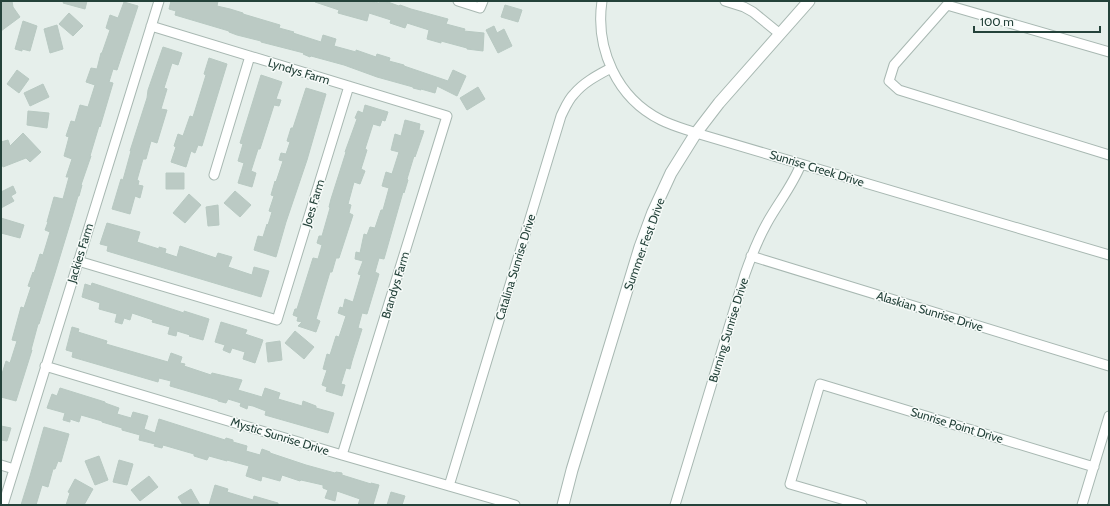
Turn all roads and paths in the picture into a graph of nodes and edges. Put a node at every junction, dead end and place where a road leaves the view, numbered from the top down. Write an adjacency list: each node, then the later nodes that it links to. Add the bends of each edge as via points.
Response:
1 (158, 1): 7 (street, Jackies Farm)
2 (458, 1): 6 (street)
3 (602, 1): 11 (street, Sunrise Creek Drive, via 601,32)
4 (724, 1): 8 (street, via 754,12)
5 (809, 1): 8 (street, Summer Fest Drive)
6 (482, 4)
7 (151, 26): 10 (street, Lyndys Farm); 20 (street, Jackies Farm)
8 (780, 34): 14 (street, Summer Fest Drive)
9 (1109, 52): 15 (street, via 947,5 894,65 889,81 900,90)
10 (250, 56): 12 (street, Lyndys Farm); 17 (street)
11 (611, 68): 14 (street, Sunrise Creek Drive, via 629,96 650,114 671,125); 28 (street, Catalina Sunrise Drive, via 593,78 574,94 561,116)
12 (349, 86): 13 (street, Lyndys Farm); 20 (street, Joes Farm, via 277,320)
13 (447, 116): 24 (street, Brandys Farm)
14 (696, 133): 16 (street, Sunrise Creek Drive); 31 (street, Summer Fest Drive, via 671,174 640,247)
15 (1109, 155)
16 (801, 164): 18 (street, Sunrise Creek Drive); 19 (street, Burning Sunrise Drive, via 766,224)
17 (214, 175)
18 (1109, 255)
19 (751, 256): 22 (street, Alaskian Sunrise Drive); 32 (street, Burning Sunrise Drive)
20 (78, 261): 21 (street, Jackies Farm)
21 (45, 366): 24 (street, Mystic Sunrise Drive); 27 (street, Jackies Farm)
22 (1109, 366)
23 (1109, 416): 26 (street)
24 (342, 455): 28 (street, Mystic Sunrise Drive)
25 (1, 465): 27 (street)
26 (1094, 467): 33 (street, Sunrise Point Drive, via 820,384 790,484); 34 (street)
27 (14, 469): 29 (street, Jackies Farm)
28 (449, 486): 30 (street, Mystic Sunrise Drive)
29 (3, 505)
30 (515, 505)
31 (563, 505)
32 (675, 505)
33 (862, 505)
34 (1082, 505)

